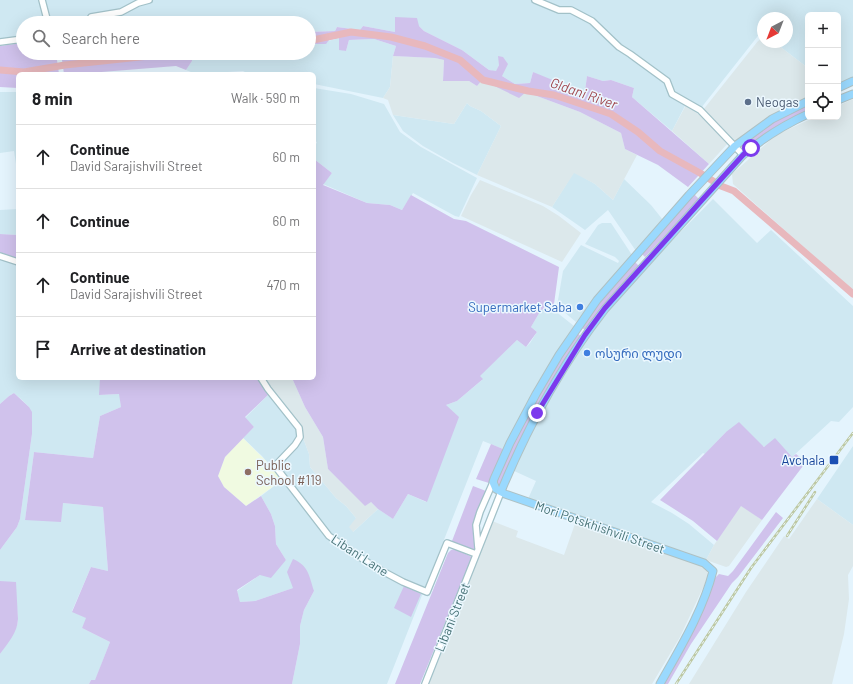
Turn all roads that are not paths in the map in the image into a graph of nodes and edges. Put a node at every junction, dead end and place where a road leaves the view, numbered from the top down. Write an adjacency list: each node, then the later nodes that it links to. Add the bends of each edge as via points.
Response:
1 (42, 0): 4 (street)
2 (149, 0): 5 (street, via 121,12)
3 (535, 0): 14 (street, via 559,10 571,10 592,21 619,47 667,81 672,94 700,110)
4 (46, 16)
5 (97, 16)
6 (16, 40): 7 (street)
7 (0, 42)
8 (853, 81): 9 (main road)
9 (841, 87)
10 (853, 94): 11 (main road)
11 (841, 99)
12 (805, 102): 14 (main road, via 772,119)
13 (805, 115): 15 (main road, via 766,136)
14 (735, 146): 15 (street); 19 (main road, via 597,300 536,394)
15 (743, 155): 20 (main road, via 628,282 585,335 537,413 516,454)
16 (0, 256): 17 (street)
17 (16, 261)
18 (262, 380): 23 (street, Libani Lane, via 299,428 300,437 295,445 275,466 329,536 373,566 427,592 447,543)
19 (494, 479): 20 (main road, via 494,486); 21 (street, Libani Street)
20 (502, 492): 22 (street, Libani Street); 25 (main road, Mori Potskhishvili Street, via 704,563 713,571 688,633)
21 (480, 512): 22 (street, via 481,518 487,520); 23 (street, Libani Street, via 476,526)
22 (492, 516): 23 (street, Libani Street)
23 (477, 552): 24 (street, Libani Street)
24 (425, 684)
25 (660, 684)

